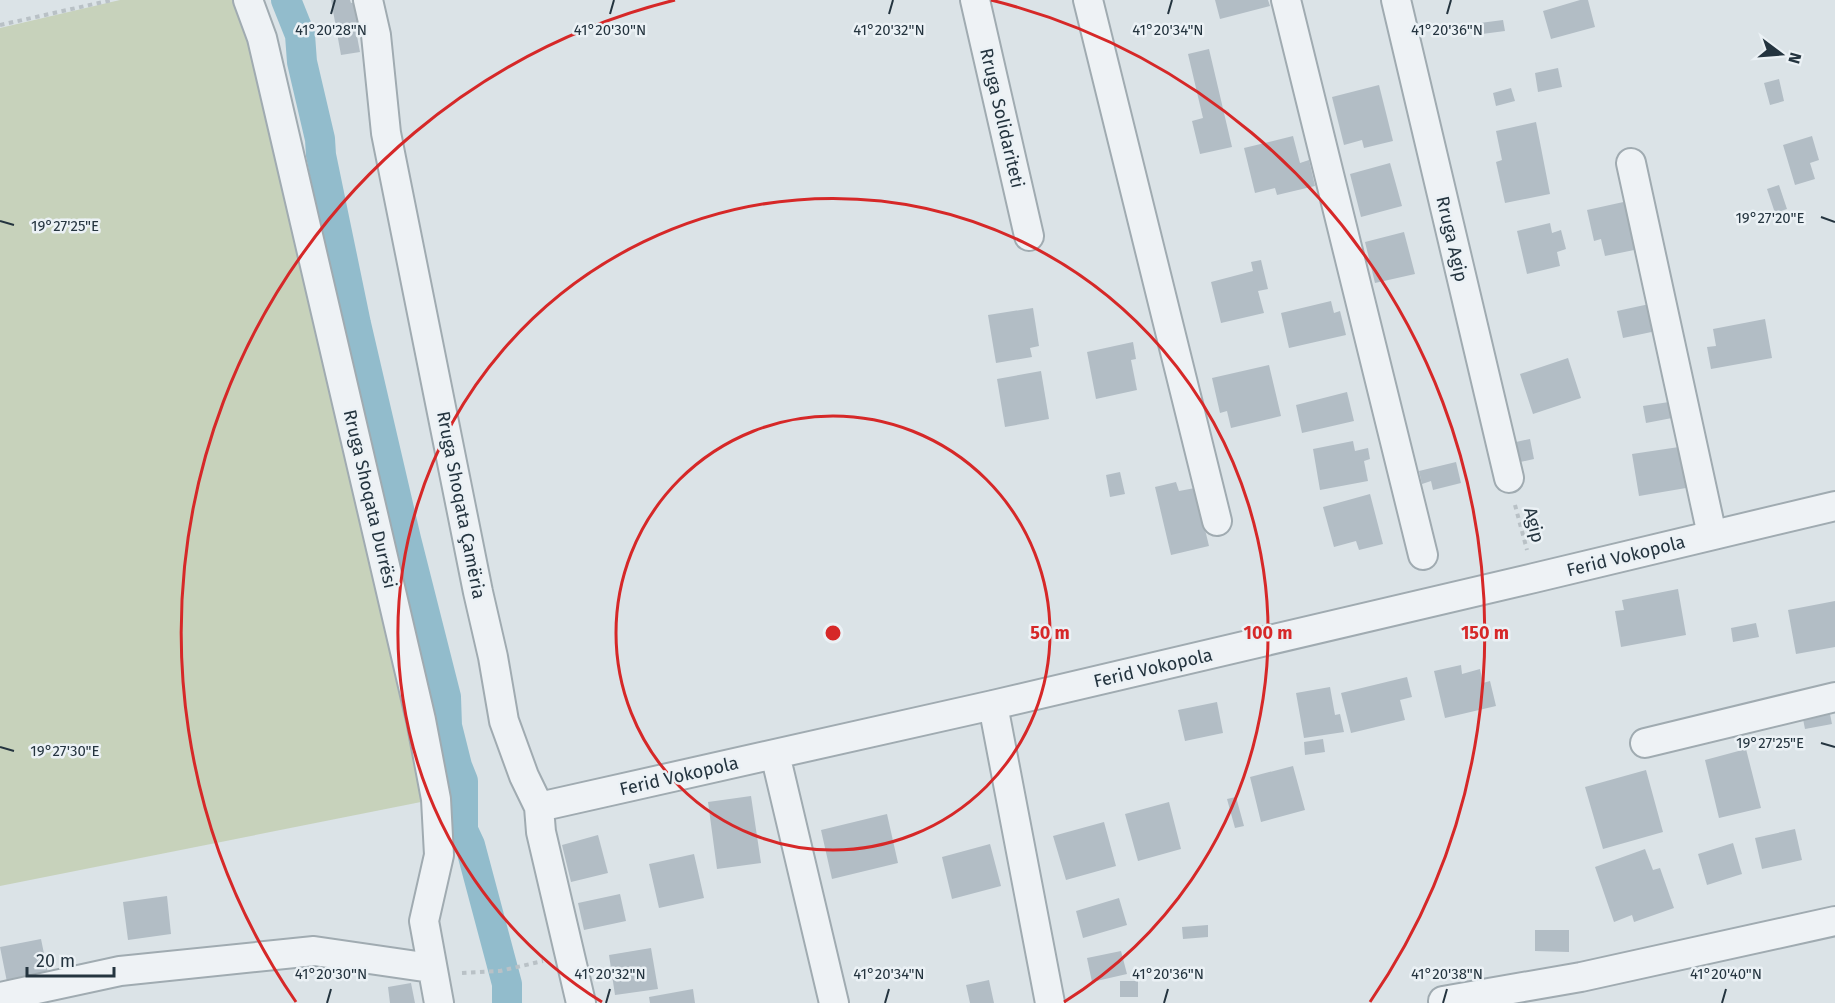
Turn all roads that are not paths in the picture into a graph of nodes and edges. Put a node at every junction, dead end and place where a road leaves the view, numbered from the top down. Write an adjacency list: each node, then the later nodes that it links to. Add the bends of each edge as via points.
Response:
1 (248, 0): 20 (street, Rruga Shoqata Durrësi, via 262,38 436,799 439,855 424,921)
2 (368, 0): 18 (street, Rruga Shoqata Çamëria, via 376,35 386,133 504,721)
3 (975, 0): 8 (street, Rruga Solidariteti)
4 (1088, 0): 11 (street)
5 (1286, 0): 13 (street)
6 (1396, 0): 9 (street, Rruga Agip)
7 (1631, 163): 12 (street)
8 (1029, 236)
9 (1509, 478)
10 (1835, 506): 12 (street, Ferid Vokopola)
11 (1217, 521)
12 (1712, 535): 15 (street, Ferid Vokopola)
13 (1423, 555)
14 (1835, 696): 16 (street)
15 (993, 705): 17 (street, Ferid Vokopola); 26 (street)
16 (1645, 743)
17 (775, 754): 18 (street, Ferid Vokopola); 25 (street)
18 (539, 807): 24 (street, Rruga Shoqata Çamëria, via 541,832)
19 (1835, 921): 22 (street, via 1581,977)
20 (431, 968): 21 (street, via 314,951 120,972); 23 (street, Rruga Shoqata Durrësi)
21 (0, 997)
22 (1443, 1001)
23 (439, 1003)
24 (581, 1003)
25 (834, 1003)
26 (1050, 1003)

